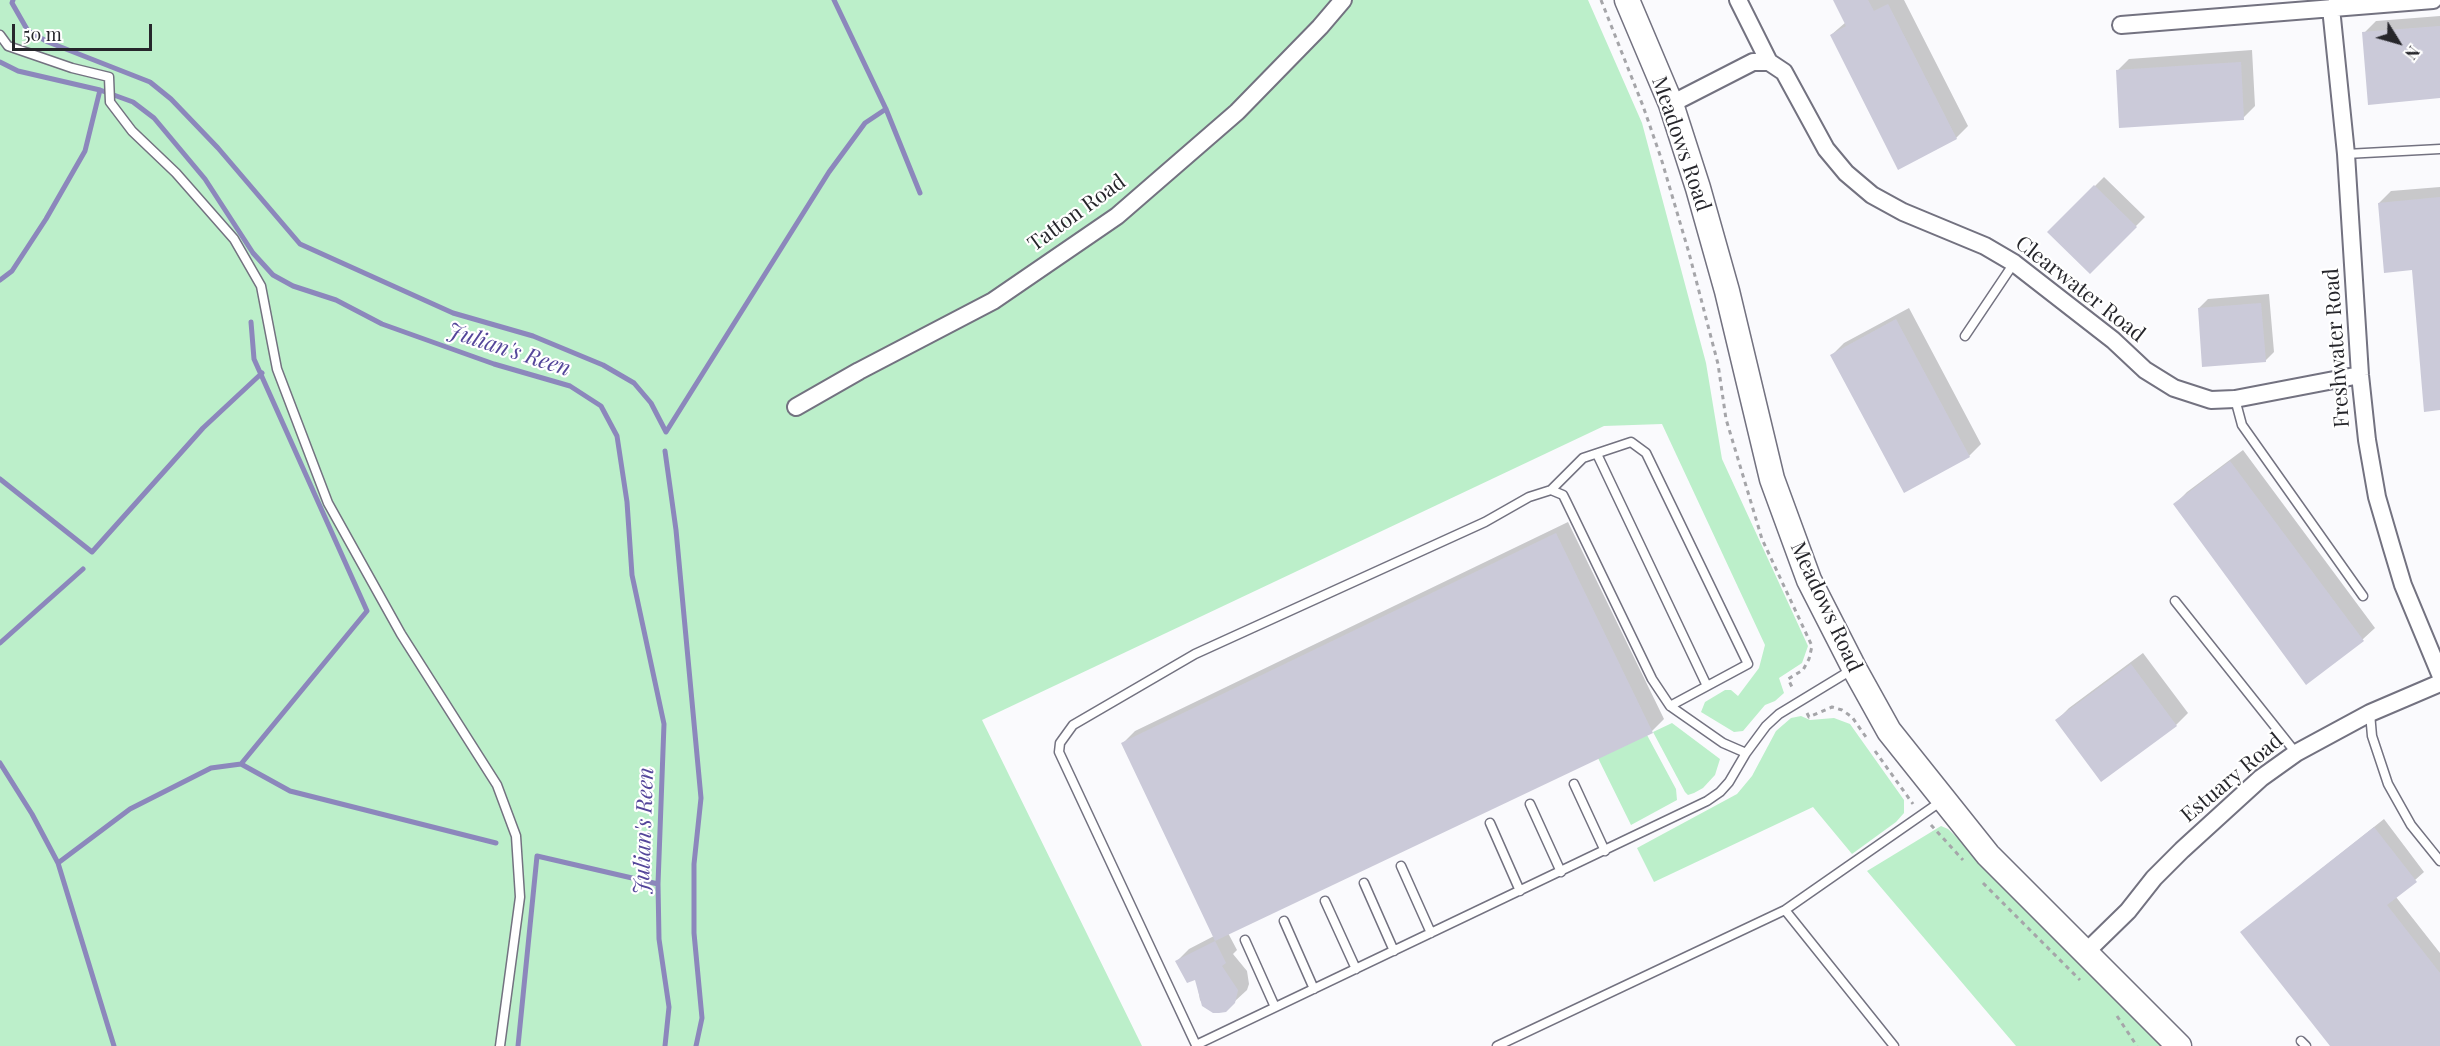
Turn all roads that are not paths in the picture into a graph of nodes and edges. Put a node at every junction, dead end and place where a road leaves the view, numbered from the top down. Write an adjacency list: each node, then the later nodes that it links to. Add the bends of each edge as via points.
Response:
1 (1343, 0): 16 (street, Tatton Road, via 1237,112 1117,216 993,301)
2 (1627, 0): 9 (street, Meadows Road)
3 (1738, 0): 8 (street, Clearwater Road)
4 (2433, 0): 5 (street)
5 (2331, 8): 6 (street); 11 (street, Freshwater Road)
6 (2121, 25)
7 (0, 35): 49 (lane, via 8,46 109,77 110,102 132,131 176,173 234,239 261,286 277,369 327,503 401,634 497,785 516,836 520,897)
8 (1769, 62): 9 (street, via 1753,62); 12 (street, Clearwater Road, via 1784,72 1826,149 1872,195)
9 (1671, 104): 21 (street, Meadows Road, via 1727,291 1772,479 1809,580)
10 (2440, 149): 11 (lane)
11 (2346, 154): 14 (street, Freshwater Road)
12 (2014, 263): 13 (lane); 15 (street, Clearwater Road, via 2145,370 2174,387 2211,399)
13 (1965, 336)
14 (2360, 375): 15 (street, Clearwater Road); 22 (street, Freshwater Road, via 2377,497 2403,585)
15 (2235, 399): 19 (lane, via 2242,425)
16 (796, 407)
17 (1597, 454): 18 (lane, via 1583,458); 24 (lane); 24 (lane, via 1631,442 1646,453 1706,574 1748,664)
18 (1551, 490): 25 (lane, via 1563,495 1652,679); 48 (lane, via 1195,654 1072,725 1060,743 1059,752 1196,1044)
19 (2363, 596)
20 (2175, 601): 28 (lane)
21 (1854, 668): 27 (lane, via 1779,714); 30 (street, Meadows Road, via 1889,731)
22 (2440, 674)
23 (2440, 683): 26 (street, Estuary Road)
24 (1707, 686): 25 (lane)
25 (1670, 706): 27 (lane, via 1723,743)
26 (2370, 713): 28 (street, Estuary Road); 34 (lane, via 2372,736 2388,784 2411,825)
27 (1746, 753): 33 (lane, via 1720,792)
28 (2296, 753): 45 (street, Estuary Road, via 2261,778 2182,850)
29 (1574, 784): 33 (lane)
30 (1943, 800): 40 (lane); 45 (street, Meadows Road, via 1988,855)
31 (1530, 804): 36 (lane)
32 (1490, 823): 38 (lane)
33 (1605, 851): 36 (lane)
34 (2440, 861)
35 (1401, 866): 42 (lane)
36 (1561, 872): 38 (lane)
37 (1364, 883): 44 (lane)
38 (1520, 891): 42 (lane)
39 (1325, 901): 46 (lane)
40 (1785, 910): 50 (lane); 51 (lane)
41 (1284, 921): 47 (lane)
42 (1431, 933): 44 (lane)
43 (1245, 940): 48 (lane)
44 (1394, 951): 46 (lane)
45 (2086, 952): 52 (street, Meadows Road)
46 (1356, 969): 47 (lane)
47 (1314, 989): 48 (lane)
48 (1275, 1007)
49 (500, 1046)
50 (1497, 1046)
51 (1894, 1046)
52 (2179, 1046)

